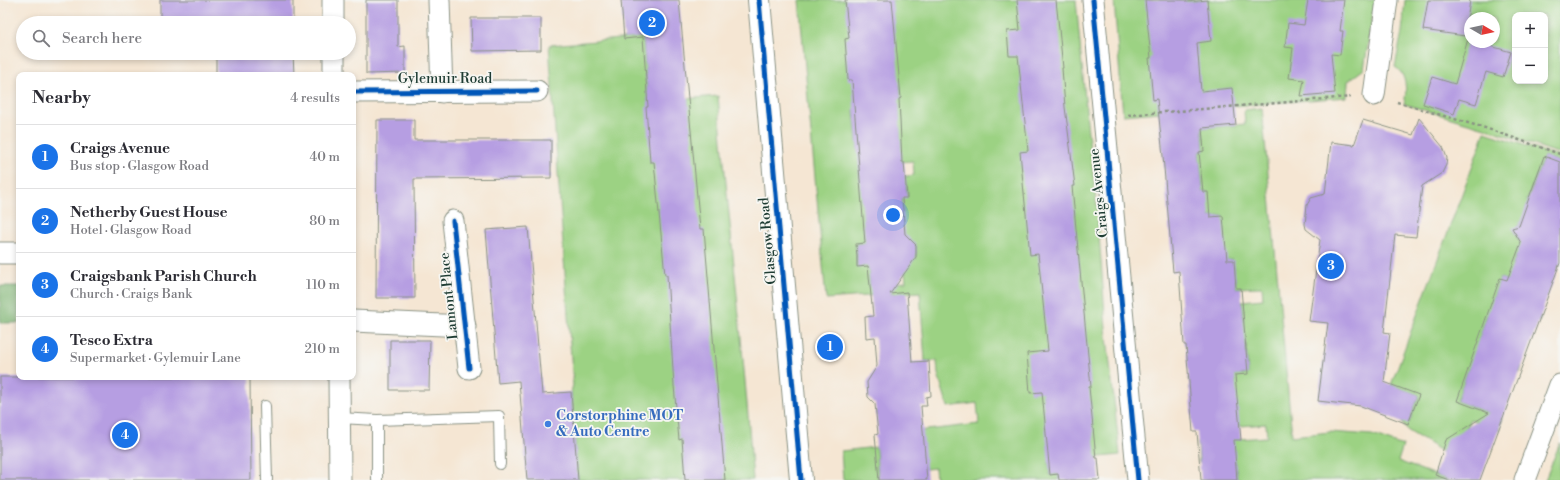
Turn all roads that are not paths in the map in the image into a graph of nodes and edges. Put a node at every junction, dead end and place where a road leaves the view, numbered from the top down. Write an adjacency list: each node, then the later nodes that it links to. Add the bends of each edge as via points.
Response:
1 (333, 0): 6 (street)
2 (439, 0): 11 (street, Gylemuir Road)
3 (759, 0): 28 (main road, Glasgow Road)
4 (1093, 0): 29 (street, Craigs Avenue)
5 (1387, 0): 12 (street)
6 (333, 16)
7 (334, 60): 8 (street)
8 (334, 72)
9 (536, 91): 11 (street, Gylemuir Road)
10 (356, 92): 11 (street, Gylemuir Road)
11 (442, 92)
12 (1374, 95)
13 (453, 221): 17 (street, Lamont Place)
14 (16, 253): 15 (street)
15 (0, 254)
16 (356, 321): 17 (street, Lamont Place)
17 (465, 326): 18 (street, Lamont Place)
18 (469, 368)
19 (339, 380): 22 (street)
20 (1560, 385): 30 (street)
21 (265, 406): 25 (lane)
22 (339, 418): 23 (lane); 26 (street)
23 (377, 420): 24 (lane, via 499,416); 27 (lane)
24 (500, 464)
25 (267, 480)
26 (340, 480)
27 (377, 480)
28 (801, 480)
29 (1138, 480)
30 (1525, 480)

